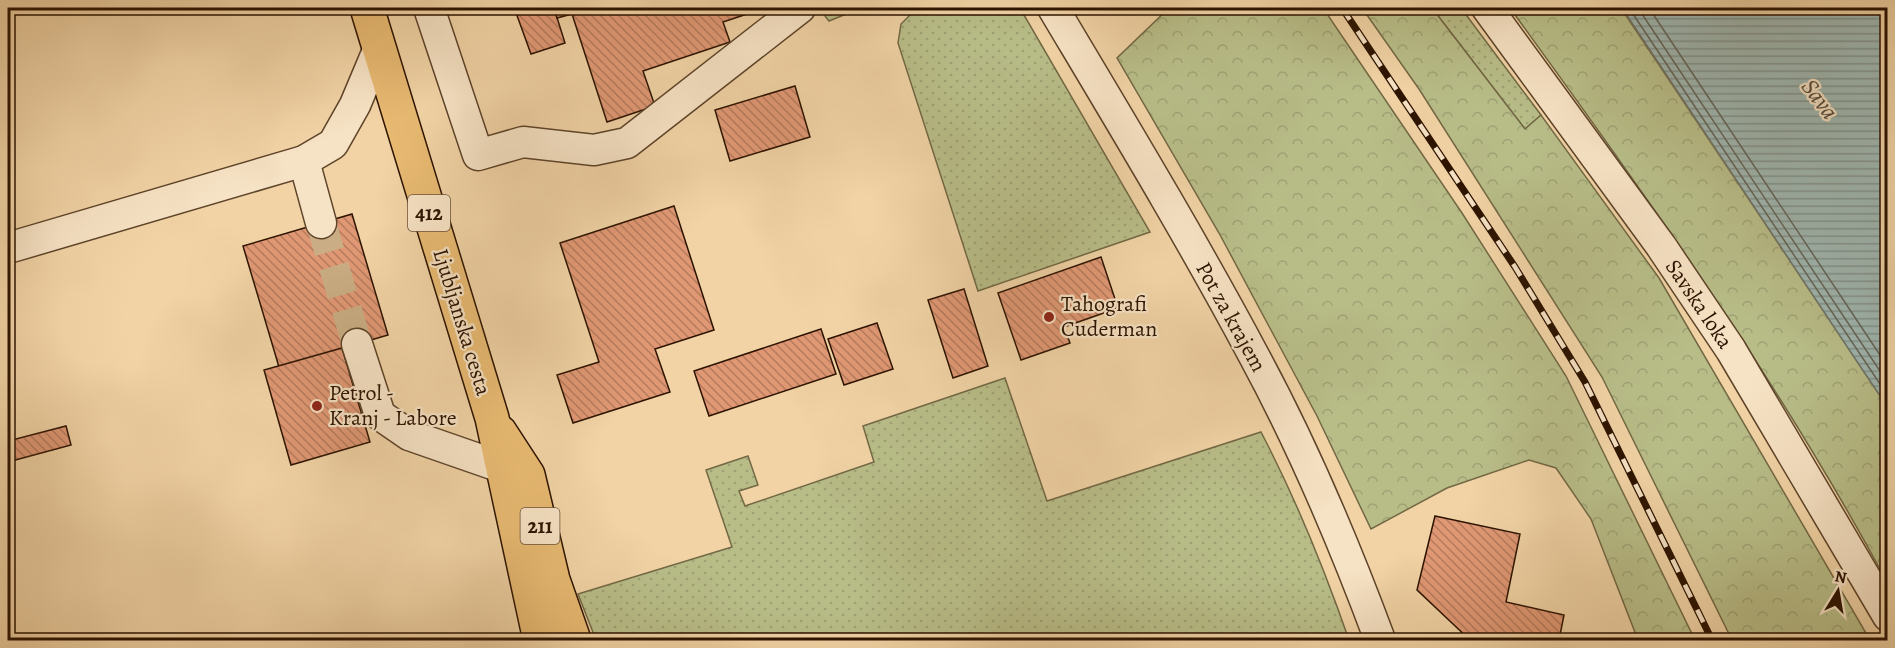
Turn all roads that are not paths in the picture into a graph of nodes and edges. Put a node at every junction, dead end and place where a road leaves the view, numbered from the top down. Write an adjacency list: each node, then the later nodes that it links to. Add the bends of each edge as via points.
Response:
1 (367, 8): 6 (main road, Ljubljanska cesta / 412)
2 (429, 8): 3 (street, via 478,155 523,142 594,150 627,143)
3 (800, 8)
4 (1053, 8): 17 (street, Pot za krajem, via 1254,354 1319,489)
5 (1487, 8): 13 (street, Savska loka, via 1661,246 1731,350)
6 (379, 48): 7 (street, via 333,144); 11 (main road, Ljubljanska cesta / 412)
7 (304, 161): 8 (street); 9 (street)
8 (321, 223)
9 (8, 248)
10 (357, 344): 12 (street, via 380,415 409,435)
11 (492, 418): 12 (main road, Ljubljanska cesta / 211); 16 (main road, 211, via 528,475 553,580)
12 (504, 482): 14 (main road, 211, via 504,572); 15 (main road, Ljubljanska cesta / 211)
13 (1887, 616)
14 (522, 640)
15 (540, 640)
16 (574, 640)
17 (1380, 640)

